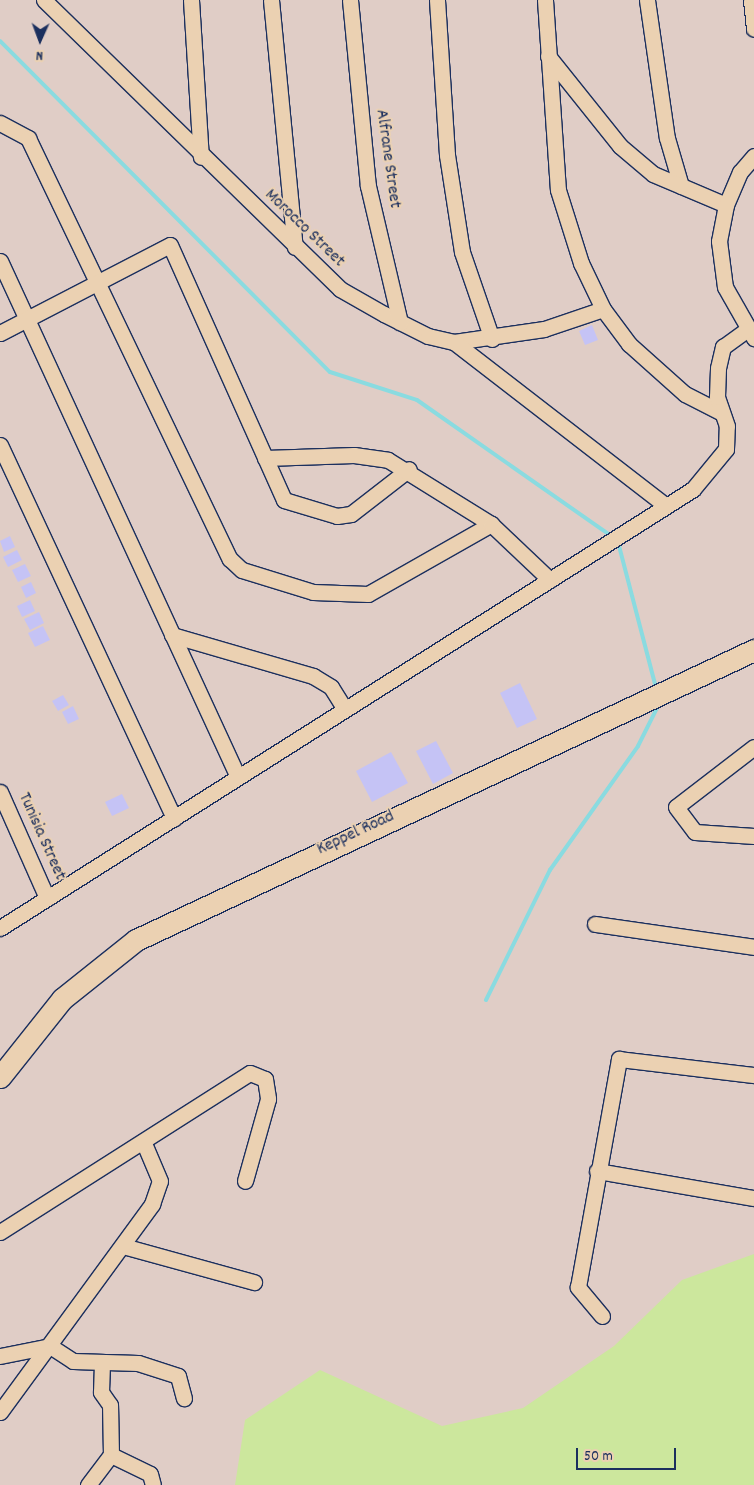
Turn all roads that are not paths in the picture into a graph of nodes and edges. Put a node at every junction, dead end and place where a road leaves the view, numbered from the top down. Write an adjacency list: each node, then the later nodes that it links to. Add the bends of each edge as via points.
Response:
1 (44, 0): 13 (street, Morocco Street)
2 (191, 0): 13 (street)
3 (271, 0): 16 (street)
4 (350, 0): 21 (street, Alfrane Street, via 368,186)
5 (437, 0): 24 (street, via 447,155 462,252)
6 (545, 0): 10 (street)
7 (647, 0): 14 (street, via 667,138)
8 (751, 0): 9 (street)
9 (754, 29)
10 (548, 56): 14 (street, via 620,146 652,174); 19 (street, via 558,190 581,263)
11 (0, 123): 18 (street, via 28,138)
12 (754, 156): 15 (street, via 740,172)
13 (202, 157): 16 (street, Morocco Street)
14 (681, 186): 15 (street)
15 (726, 205): 23 (street, via 719,242 725,287)
16 (295, 247): 21 (street, Morocco Street, via 340,289)
17 (0, 261): 20 (street)
18 (97, 284): 20 (street); 28 (street, via 170,245); 31 (street, via 221,544 242,570 312,592 368,594)
19 (603, 309): 24 (street, Morocco Street, via 544,329); 26 (street, via 628,344 685,394)
20 (27, 319): 22 (street); 33 (street)
21 (400, 322): 25 (street, Morocco Street, via 428,336)
22 (0, 333)
23 (750, 334): 26 (street, via 724,347 718,368)
24 (492, 339): 25 (street, Morocco Street)
25 (454, 342): 30 (street)
26 (720, 412): 30 (street, via 726,426 721,457 693,489)
27 (0, 445): 39 (street)
28 (265, 458): 29 (street, via 354,455 388,460); 29 (street, via 284,500 337,516 352,514)
29 (409, 470): 31 (street)
30 (666, 506): 32 (street)
31 (491, 524): 32 (street)
32 (550, 580): 35 (street)
33 (172, 635): 35 (street, via 313,676 331,687); 37 (street)
34 (754, 650): 46 (street, Keppel Road, via 136,940 62,999)
35 (345, 709): 37 (street)
36 (754, 747): 40 (street, via 676,807 695,832)
37 (238, 777): 39 (street)
38 (0, 792): 41 (street, Tunisia Street)
39 (174, 818): 41 (street)
40 (754, 836)
41 (47, 898): 43 (street)
42 (595, 924): 44 (street)
43 (0, 928)
44 (754, 947)
45 (754, 1075): 48 (street, via 619,1059)
46 (0, 1077)
47 (143, 1141): 49 (street, via 250,1073 265,1079 268,1098); 51 (street); 52 (street, via 160,1181 152,1204)
48 (597, 1171): 50 (street); 54 (street, via 578,1287)
49 (244, 1182)
50 (754, 1198)
51 (0, 1232)
52 (123, 1246): 53 (street); 55 (street)
53 (254, 1282)
54 (602, 1316)
55 (50, 1346): 56 (street); 57 (street, via 73,1361); 59 (street)
56 (0, 1356)
57 (102, 1362): 58 (street, via 138,1363 178,1376); 60 (street, via 101,1392 110,1405)
58 (184, 1398)
59 (0, 1412)
60 (112, 1455): 61 (street); 62 (street, via 150,1474)
61 (88, 1485)
62 (153, 1485)

